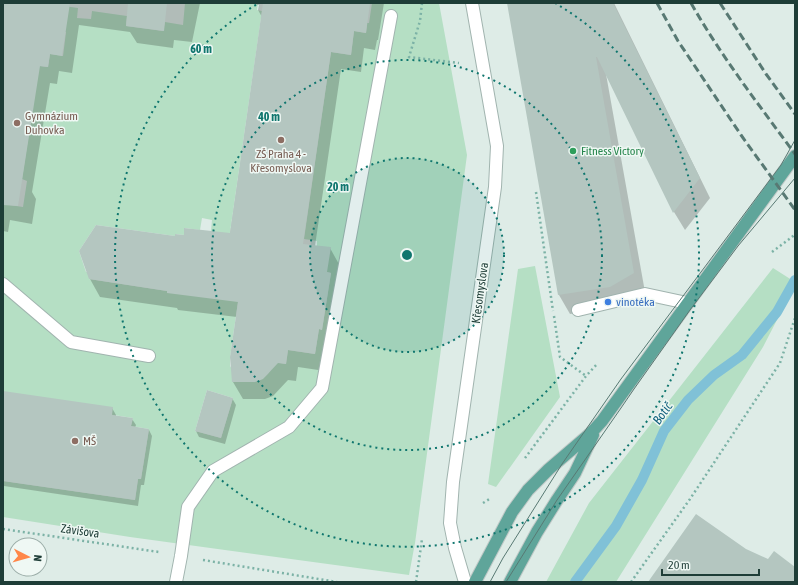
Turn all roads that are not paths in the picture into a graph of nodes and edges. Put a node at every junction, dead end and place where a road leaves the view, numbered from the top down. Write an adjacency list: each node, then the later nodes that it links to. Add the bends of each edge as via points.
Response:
1 (472, 3): 10 (street, Křesomyslova, via 497,146 495,187 453,482 450,524)
2 (391, 16): 9 (street, via 322,388 289,427 213,471 188,506)
3 (795, 156): 5 (main road)
4 (3, 284): 7 (street, via 70,342)
5 (687, 303): 6 (street, via 645,294); 8 (main road)
6 (578, 310)
7 (149, 356)
8 (602, 421): 11 (main road, via 591,434 548,469 528,490 512,512); 12 (main road, via 575,473)
9 (176, 582)
10 (465, 582)
11 (475, 582)
12 (510, 582)

